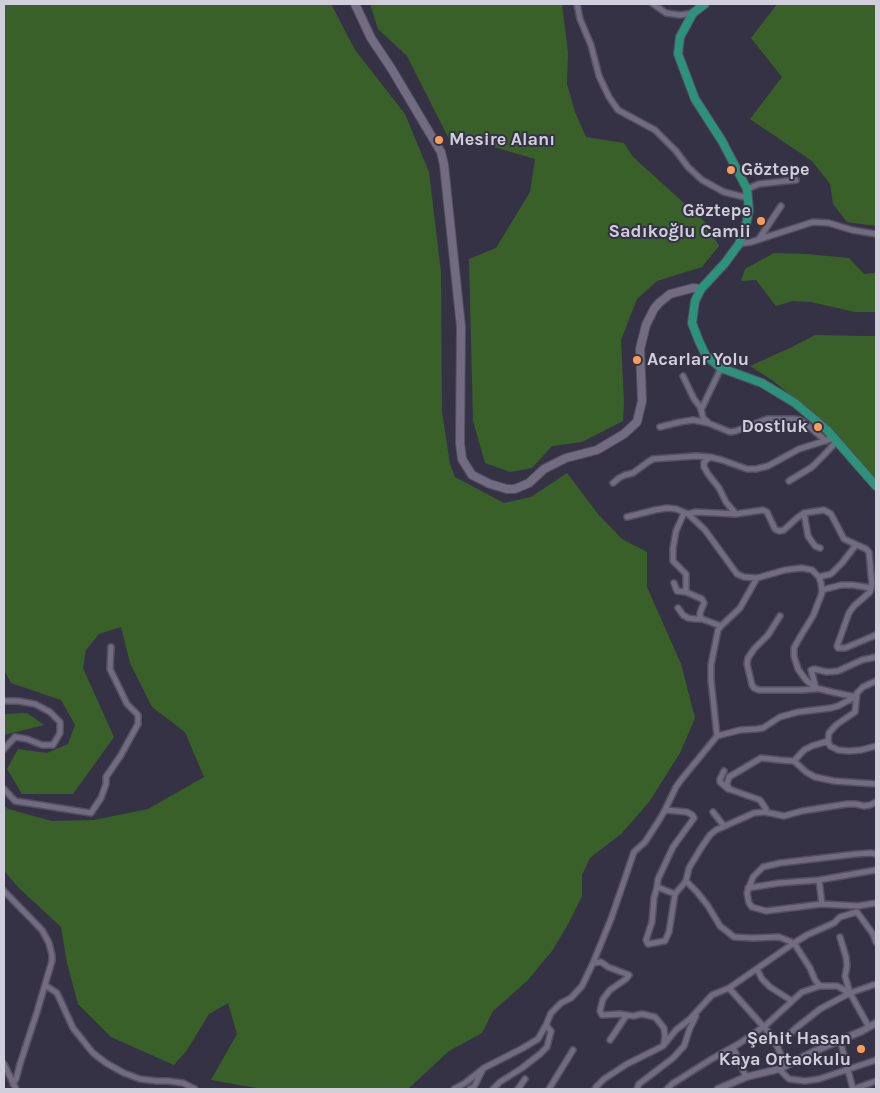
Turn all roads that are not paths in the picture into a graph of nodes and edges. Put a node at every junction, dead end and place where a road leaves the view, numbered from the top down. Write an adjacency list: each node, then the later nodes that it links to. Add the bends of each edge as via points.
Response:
1 (355, 4): 12 (main road, via 371,38 441,152 461,328 460,443 462,459 472,475 490,484 515,489 529,483 544,468 597,450 624,434 637,422 642,401 640,349 654,310 670,294)
2 (577, 4): 7 (street, via 599,76 618,110 655,130 702,180 724,192)
3 (652, 4): 5 (street, via 666,12)
4 (705, 4): 5 (main road)
5 (693, 13): 7 (main road, via 680,37 678,54 695,99 722,141)
6 (796, 180): 7 (street, via 760,184)
7 (747, 193): 11 (main road, via 749,210)
8 (781, 206): 10 (street)
9 (876, 234): 10 (street, via 813,222)
10 (759, 239): 11 (street)
11 (740, 244): 12 (main road)
12 (701, 289): 13 (main road, via 692,323 706,356)
13 (721, 368): 15 (street); 18 (main road, via 762,383 795,403)
14 (683, 376): 15 (street)
15 (701, 410): 16 (street)
16 (708, 423): 17 (street, via 693,420); 19 (street, via 730,432 767,420 794,419 806,424)
17 (660, 427)
18 (836, 439): 19 (street); 21 (street, via 812,467); 23 (main road)
19 (826, 441): 20 (street, via 799,449 756,469)
20 (710, 457): 22 (street, via 653,459); 25 (street, via 704,462 704,467)
21 (789, 481)
22 (614, 483)
23 (876, 486)
24 (686, 513): 25 (street); 27 (street, via 667,508); 31 (street, via 705,530 737,574); 35 (street, via 676,531 672,561 686,574)
25 (736, 514): 26 (street, via 763,510 779,531)
26 (804, 514): 28 (street, via 824,510 831,514 844,539); 29 (street, via 808,536)
27 (627, 517)
28 (856, 545): 30 (street, via 831,574); 33 (street, via 869,552)
29 (820, 548)
30 (819, 577): 31 (street, via 812,570 802,568); 34 (street)
31 (757, 578): 39 (street, via 740,608)
32 (674, 583): 35 (street, via 677,592)
33 (871, 588): 34 (street, via 841,585); 40 (street, via 849,612 837,646 845,648)
34 (822, 590): 44 (street, via 794,648 798,669)
35 (686, 592): 38 (street, via 702,599)
36 (678, 608): 38 (street, via 688,618)
37 (780, 616): 44 (street, via 748,658 752,685 759,690)
38 (702, 619): 39 (street)
39 (721, 626): 47 (street, via 711,665)
40 (876, 635)
41 (111, 647): 54 (street, via 110,669 127,704 138,716 138,724 106,777 101,798 91,813 14,801)
42 (876, 657): 44 (street, via 838,671 811,670)
43 (876, 681): 45 (street, via 862,687)
44 (818, 688): 45 (street)
45 (856, 697): 47 (street, via 831,708 780,717 757,730); 48 (street, via 855,712 836,726)
46 (4, 701): 50 (street, via 35,704 50,712 60,722 60,733 53,745 15,737)
47 (716, 736): 57 (street, via 676,787)
48 (828, 741): 49 (street, via 838,750); 51 (street, via 804,750)
49 (876, 746)
50 (4, 749)
51 (794, 761): 53 (street, via 815,777 834,782); 55 (street, via 761,758 729,777)
52 (724, 771): 55 (street, via 720,782)
53 (876, 784)
54 (4, 789)
55 (729, 789): 59 (street, via 760,800)
56 (876, 802): 59 (street, via 870,806 847,804 784,816)
57 (665, 810): 65 (street, via 687,812 694,818 673,847); 75 (street, via 645,842 634,852)
58 (713, 812): 60 (street)
59 (766, 812): 60 (street, via 754,813)
60 (724, 826): 64 (street, via 710,835 700,848)
61 (876, 854): 66 (street, via 763,867)
62 (876, 870): 63 (street)
63 (819, 880): 66 (street); 69 (street)
64 (686, 881): 68 (street); 74 (street, via 720,926 734,937 779,937)
65 (657, 887): 68 (street); 68 (street, via 646,940 648,944 664,941)
66 (748, 888): 69 (street, via 752,907 766,912)
67 (4, 891): 78 (street, via 42,930 49,943 52,961)
68 (675, 894)
69 (822, 904): 71 (street)
70 (876, 904): 71 (street)
71 (858, 909): 73 (street); 74 (street)
72 (840, 937): 81 (street, via 848,966 846,976)
73 (876, 942)
74 (794, 943): 76 (street); 79 (street)
75 (594, 963): 84 (street, via 601,962 629,975 610,990 600,1011 602,1015); 86 (street, via 582,986 551,1013)
76 (756, 969): 80 (street); 82 (street, via 770,987)
77 (876, 984): 81 (street)
78 (45, 985): 104 (street); 105 (street, via 57,993 73,1028 106,1063 140,1079 168,1080)
79 (820, 986): 81 (street, via 836,986); 82 (street, via 802,992)
80 (729, 988): 83 (street, via 712,995); 87 (street)
81 (850, 993): 88 (street); 92 (street, via 820,1009)
82 (792, 1001): 87 (street)
83 (699, 1009): 91 (street); 112 (street, via 684,1046 638,1084)
84 (626, 1016): 89 (street); 91 (street, via 642,1014 654,1017 664,1028)
85 (876, 1022): 88 (street)
86 (546, 1025): 98 (street, via 538,1039); 108 (street, via 551,1031 546,1047)
87 (764, 1027): 92 (street); 93 (street)
88 (868, 1027): 90 (street)
89 (610, 1040)
90 (840, 1040): 97 (street); 100 (street)
91 (663, 1046): 111 (street, via 627,1064)
92 (778, 1046): 97 (street)
93 (733, 1047): 101 (street); 113 (street)
94 (573, 1050): 110 (street)
95 (876, 1060): 100 (street)
96 (4, 1064): 104 (street)
97 (786, 1066): 99 (street)
98 (484, 1068): 106 (street); 107 (street)
99 (779, 1069): 100 (street, via 789,1079 805,1081); 101 (street)
100 (848, 1069): 115 (street)
101 (746, 1077): 114 (street)
102 (525, 1079): 109 (street)
103 (876, 1081): 115 (street)
104 (14, 1087)
105 (195, 1089)
106 (454, 1089)
107 (470, 1089)
108 (493, 1089)
109 (518, 1089)
110 (549, 1089)
111 (594, 1089)
112 (637, 1089)
113 (668, 1089)
114 (718, 1089)
115 (854, 1089)

